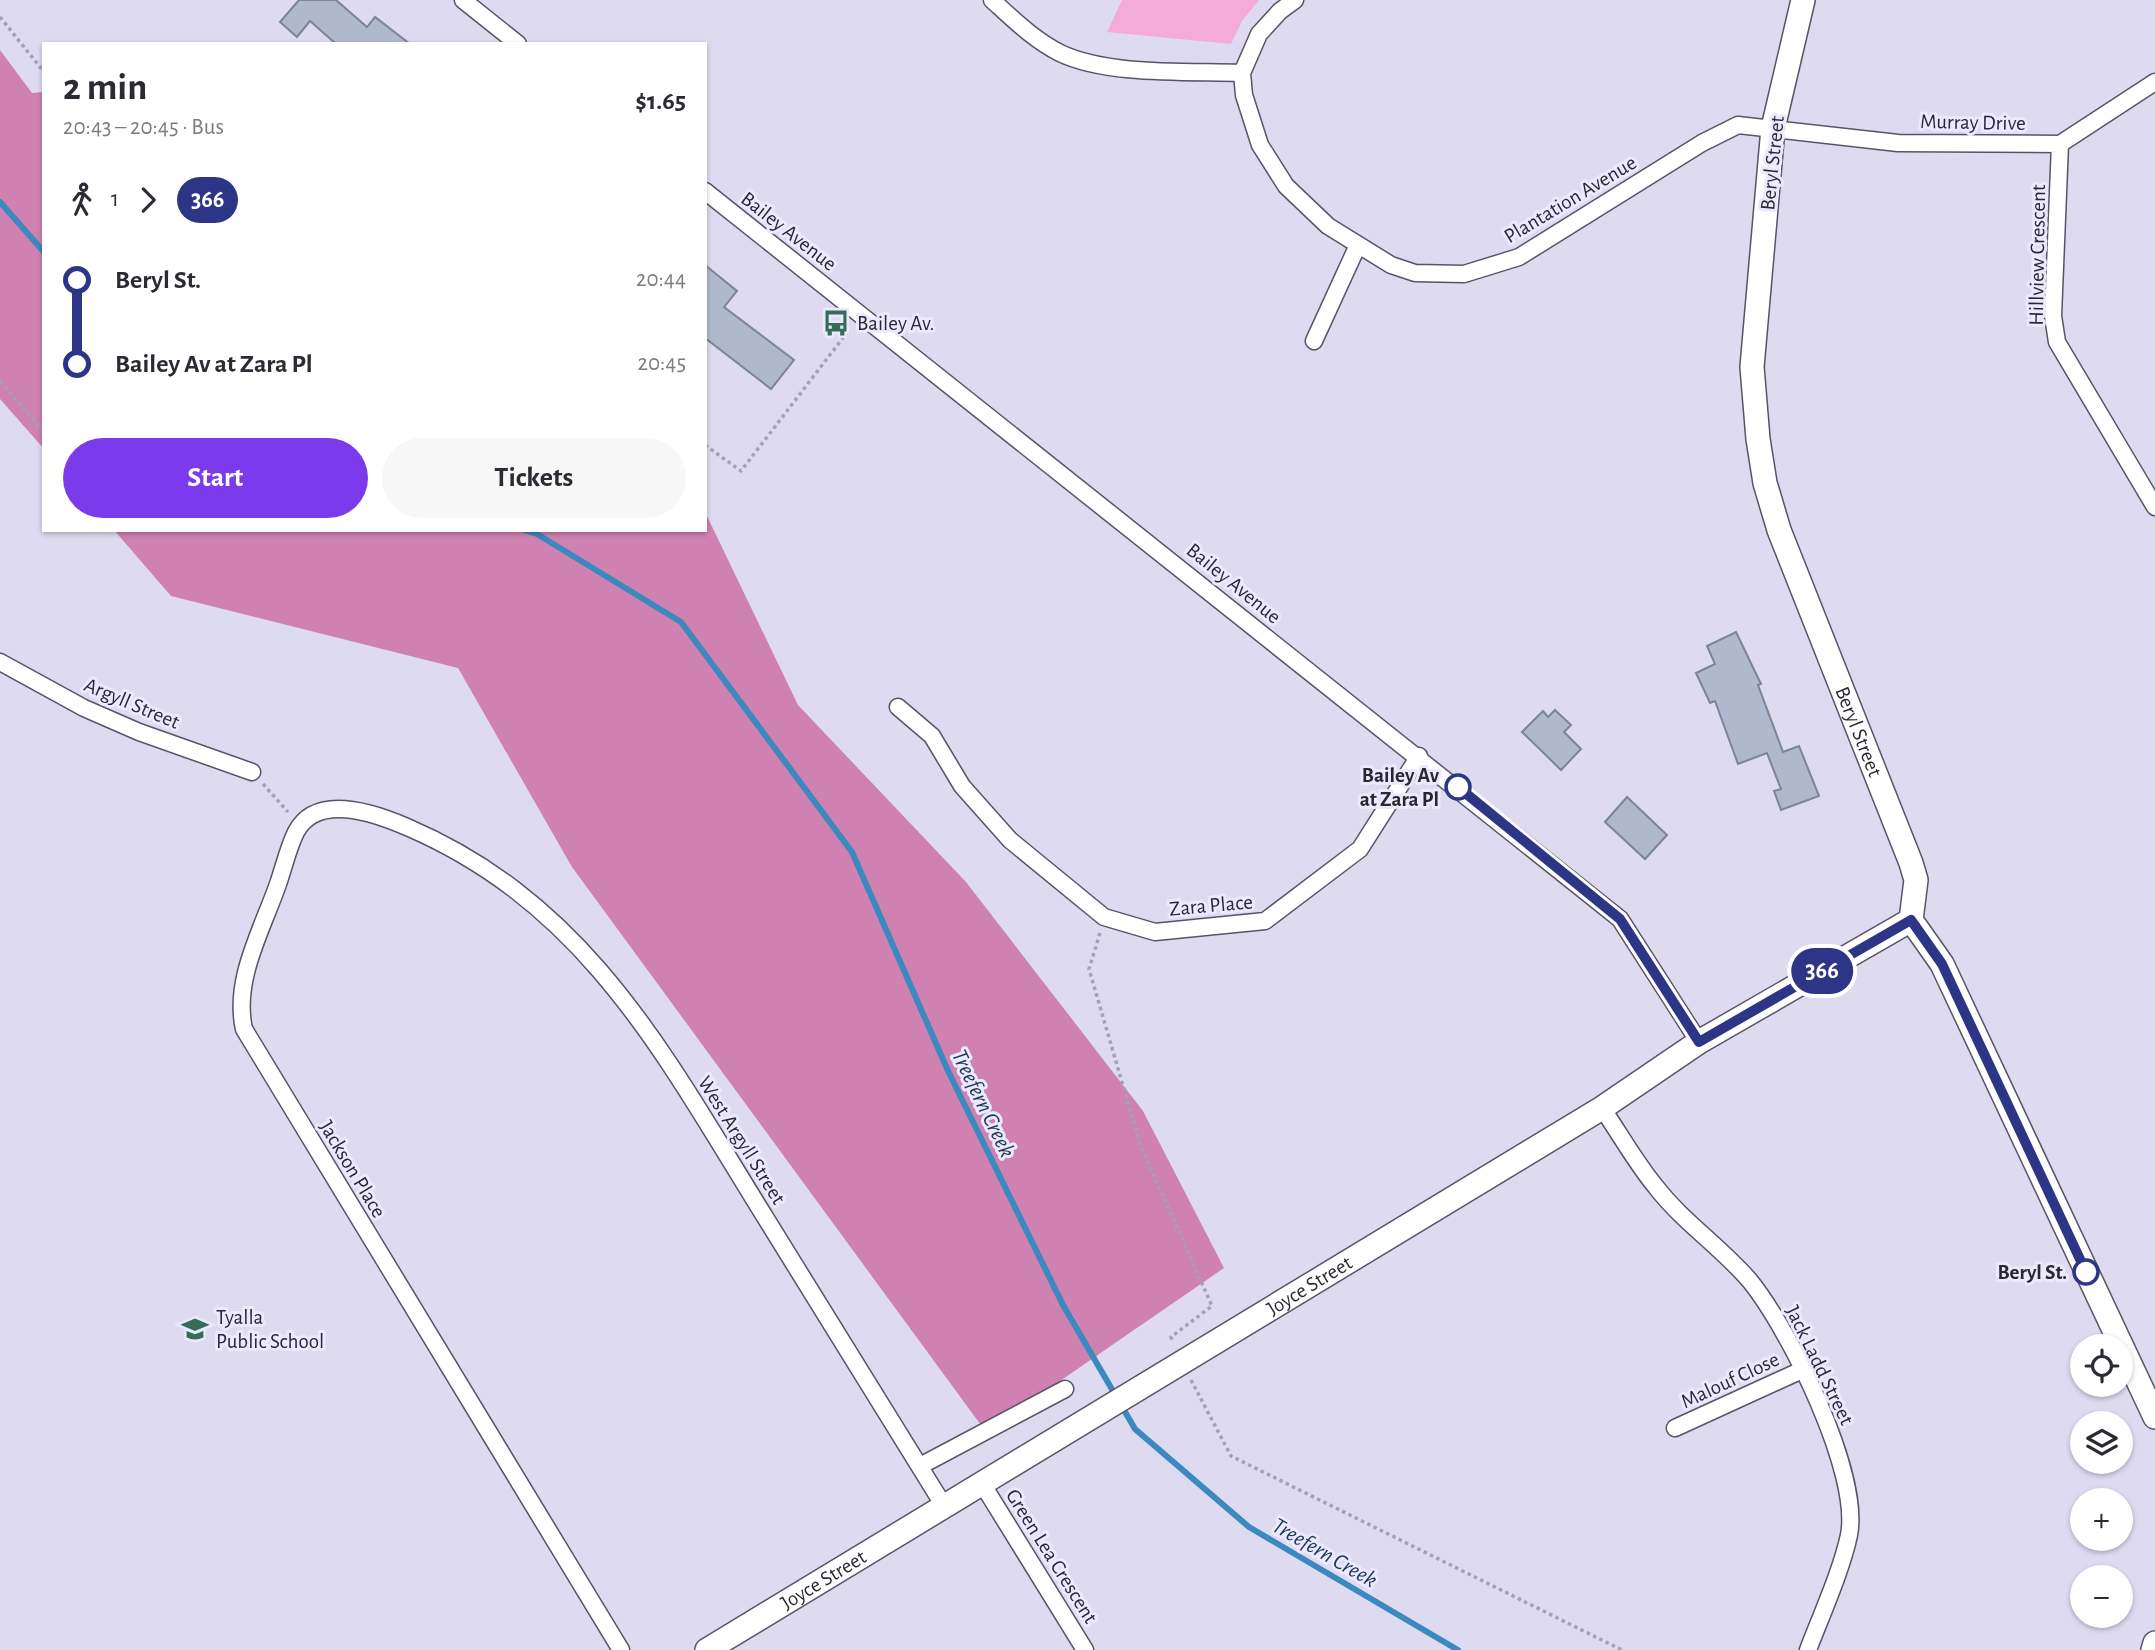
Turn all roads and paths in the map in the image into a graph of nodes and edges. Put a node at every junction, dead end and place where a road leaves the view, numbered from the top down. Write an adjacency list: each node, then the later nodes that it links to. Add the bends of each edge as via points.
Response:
1 (463, 0): 6 (street)
2 (992, 0): 8 (street, via 1044,43 1089,62)
3 (1295, 0): 8 (street, via 1259,34)
4 (1803, 0): 10 (main road, Beryl Street)
5 (0, 18): 7 (path)
6 (516, 42)
7 (42, 70)
8 (1242, 73): 13 (street, Plantation Avenue, via 1252,125 1272,167 1306,205)
9 (2155, 82): 11 (street)
10 (1773, 128): 11 (street, Murray Drive, via 1898,143); 13 (street, Plantation Avenue, via 1750,124 1729,128 1547,241 1491,268 1464,274 1415,272); 26 (main road, Beryl Street, via 1752,367 1761,461 1779,530 1911,863 1916,880)
11 (2060, 144): 19 (street, Hillview Crescent, via 2053,316 2057,342)
12 (707, 193): 14 (street, Bailey Avenue)
13 (1357, 247): 15 (street)
14 (861, 314): 18 (path, via 741,471); 22 (street, Bailey Avenue)
15 (1314, 341)
16 (0, 381): 17 (path)
17 (42, 430)
18 (707, 446)
19 (2155, 507)
20 (0, 662): 23 (street, Argyll Street, via 84,708)
21 (898, 707): 25 (street, Zara Place, via 932,736 962,786 1010,840)
22 (1419, 756): 25 (street, Zara Place, via 1360,849 1265,922 1154,932); 27 (street, Bailey Avenue, via 1620,919)
23 (252, 772): 24 (path)
24 (300, 826): 34 (street, West Argyll Street, via 326,811 365,811 449,845 524,896 593,959 652,1034); 38 (street, Jackson Place, via 240,990 244,1029)
25 (1104, 917): 29 (path, via 1089,969 1140,1144 1212,1306 1171,1337)
26 (1911, 920): 27 (main road, Joyce Street); 32 (main road, via 1942,964)
27 (1699, 1042): 28 (main road, Joyce Street)
28 (1602, 1108): 29 (main road, Joyce Street); 30 (street, Jack Ladd Street, via 1681,1217 1749,1280)
29 (1182, 1364): 35 (main road, Joyce Street); 41 (path, via 1231,1456)
30 (1802, 1370): 33 (street, Malouf Close); 42 (street, Jack Ladd Street, via 1849,1490 1850,1534)
31 (1065, 1390): 34 (street)
32 (2155, 1418)
33 (1675, 1428)
34 (920, 1466): 36 (street, West Argyll Street)
35 (983, 1485): 36 (main road, Joyce Street); 40 (street, Green Lea Crescent)
36 (944, 1506): 39 (main road, Joyce Street)
37 (2155, 1643): 43 (main road)
38 (621, 1650)
39 (707, 1650)
40 (1085, 1650)
41 (1622, 1650)
42 (1808, 1650)
43 (2152, 1650)

